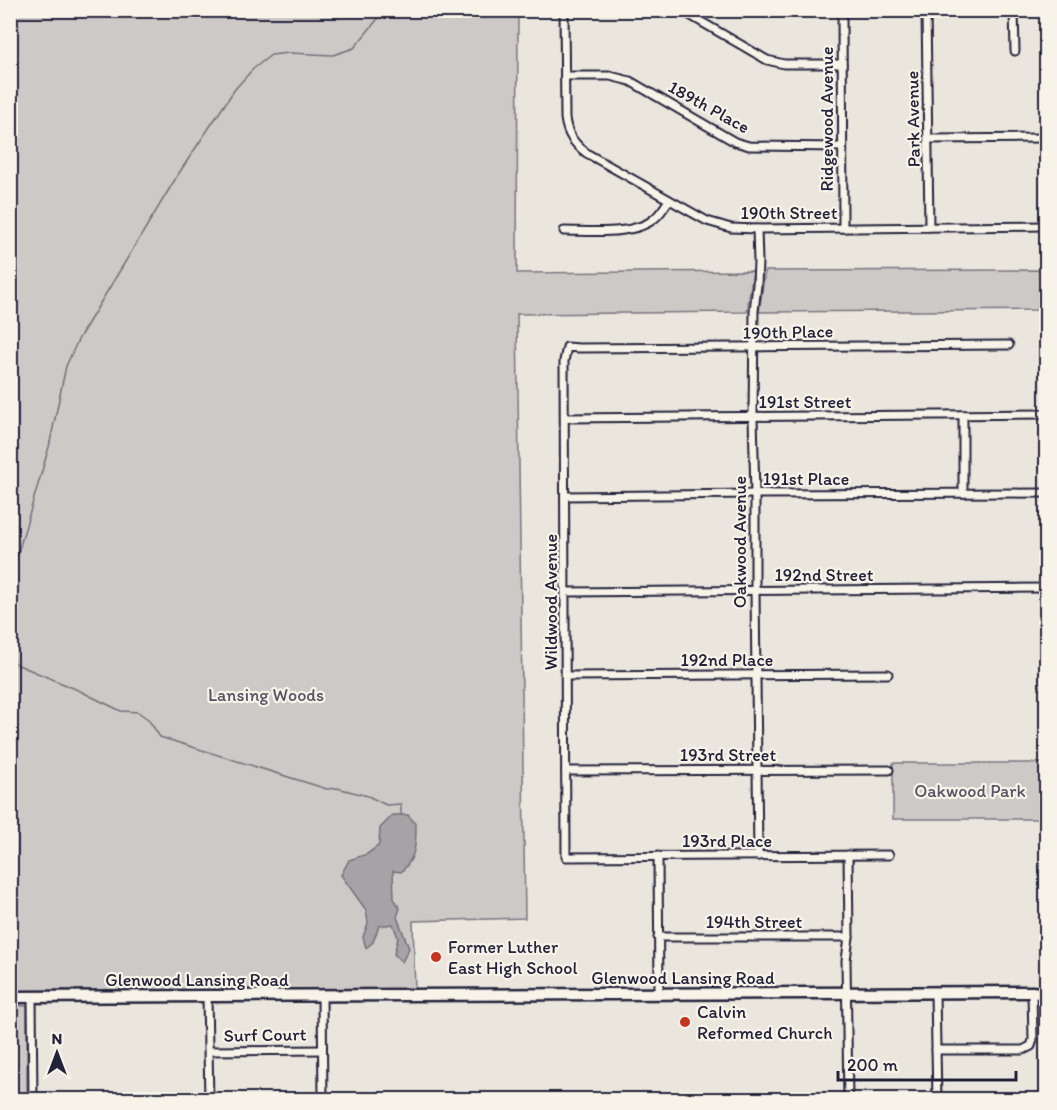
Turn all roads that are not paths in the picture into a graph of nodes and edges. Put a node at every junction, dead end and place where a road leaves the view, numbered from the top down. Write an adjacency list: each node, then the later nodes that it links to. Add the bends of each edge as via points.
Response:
1 (564, 10): 8 (street)
2 (681, 10): 7 (street, via 767,60 784,64)
3 (842, 10): 7 (street, Ridgewood Avenue)
4 (926, 10): 10 (street, Park Avenue)
5 (1014, 10): 6 (street)
6 (1015, 51)
7 (842, 64): 11 (street, Ridgewood Avenue)
8 (565, 76): 11 (street, 189th Place, via 610,76 630,81 735,142 749,146); 12 (street, 190th Street, via 566,125 571,139 581,150)
9 (1047, 138): 10 (street)
10 (928, 139): 14 (street, Park Avenue)
11 (842, 147): 15 (street, Ridgewood Avenue)
12 (669, 200): 16 (street, 190th Street, via 716,225); 17 (street, via 656,217 639,228)
13 (1047, 226): 14 (street, 190th Street)
14 (929, 227): 15 (street, 190th Street)
15 (843, 228): 16 (street, 190th Street)
16 (757, 229): 20 (street, Oakwood Avenue)
17 (564, 231)
18 (1009, 345): 20 (street, 190th Place)
19 (567, 347): 20 (street, 190th Place); 24 (street, Wildwood Avenue)
20 (754, 347): 23 (street, Oakwood Avenue)
21 (1047, 414): 22 (street, 191st Street)
22 (963, 416): 23 (street, 191st Street); 25 (street)
23 (753, 417): 24 (street, 191st Street); 27 (street, Oakwood Avenue)
24 (565, 418): 28 (street, Wildwood Avenue)
25 (963, 493): 26 (street, 191st Place); 27 (street, 191st Place)
26 (1047, 493)
27 (755, 494): 28 (street, 191st Place); 30 (street, Oakwood Avenue)
28 (565, 496): 31 (street, Wildwood Avenue)
29 (1047, 588): 30 (street, 192nd Street)
30 (755, 590): 31 (street, 192nd Street); 33 (street, Oakwood Avenue)
31 (566, 592): 34 (street, Wildwood Avenue)
32 (888, 674): 33 (street, 192nd Place)
33 (756, 675): 34 (street, 192nd Place); 35 (street, Oakwood Avenue)
34 (566, 676): 37 (street, Wildwood Avenue)
35 (757, 770): 36 (street, 193rd Street); 37 (street, 193rd Street); 41 (street, Oakwood Avenue)
36 (889, 770)
37 (566, 771): 42 (street, Wildwood Avenue)
38 (848, 855): 39 (street, 193rd Place); 41 (street, 193rd Place); 44 (street)
39 (889, 855)
40 (658, 856): 41 (street, 193rd Place); 42 (street, 193rd Place); 43 (street)
41 (758, 856)
42 (566, 857)
43 (658, 937): 44 (street, 194th Street); 49 (street)
44 (849, 937): 47 (street)
45 (1032, 992): 46 (main road, Glenwood Lansing Road); 48 (main road, Glenwood Lansing Road); 55 (street, via 1031,1046 1023,1050)
46 (1047, 992)
47 (847, 993): 48 (main road, Glenwood Lansing Road); 49 (main road, Glenwood Lansing Road); 60 (street)
48 (935, 993): 55 (street)
49 (659, 994): 51 (main road, Glenwood Lansing Road)
50 (207, 996): 51 (main road, Glenwood Lansing Road); 53 (main road, Glenwood Lansing Road); 56 (street)
51 (322, 996): 54 (street)
52 (10, 997): 53 (main road, Glenwood Lansing Road)
53 (32, 997): 57 (street)
54 (322, 1050): 56 (street, Surf Court); 59 (street)
55 (936, 1050): 61 (street)
56 (209, 1051): 58 (street)
57 (33, 1100)
58 (209, 1100)
59 (323, 1100)
60 (848, 1100)
61 (937, 1100)

